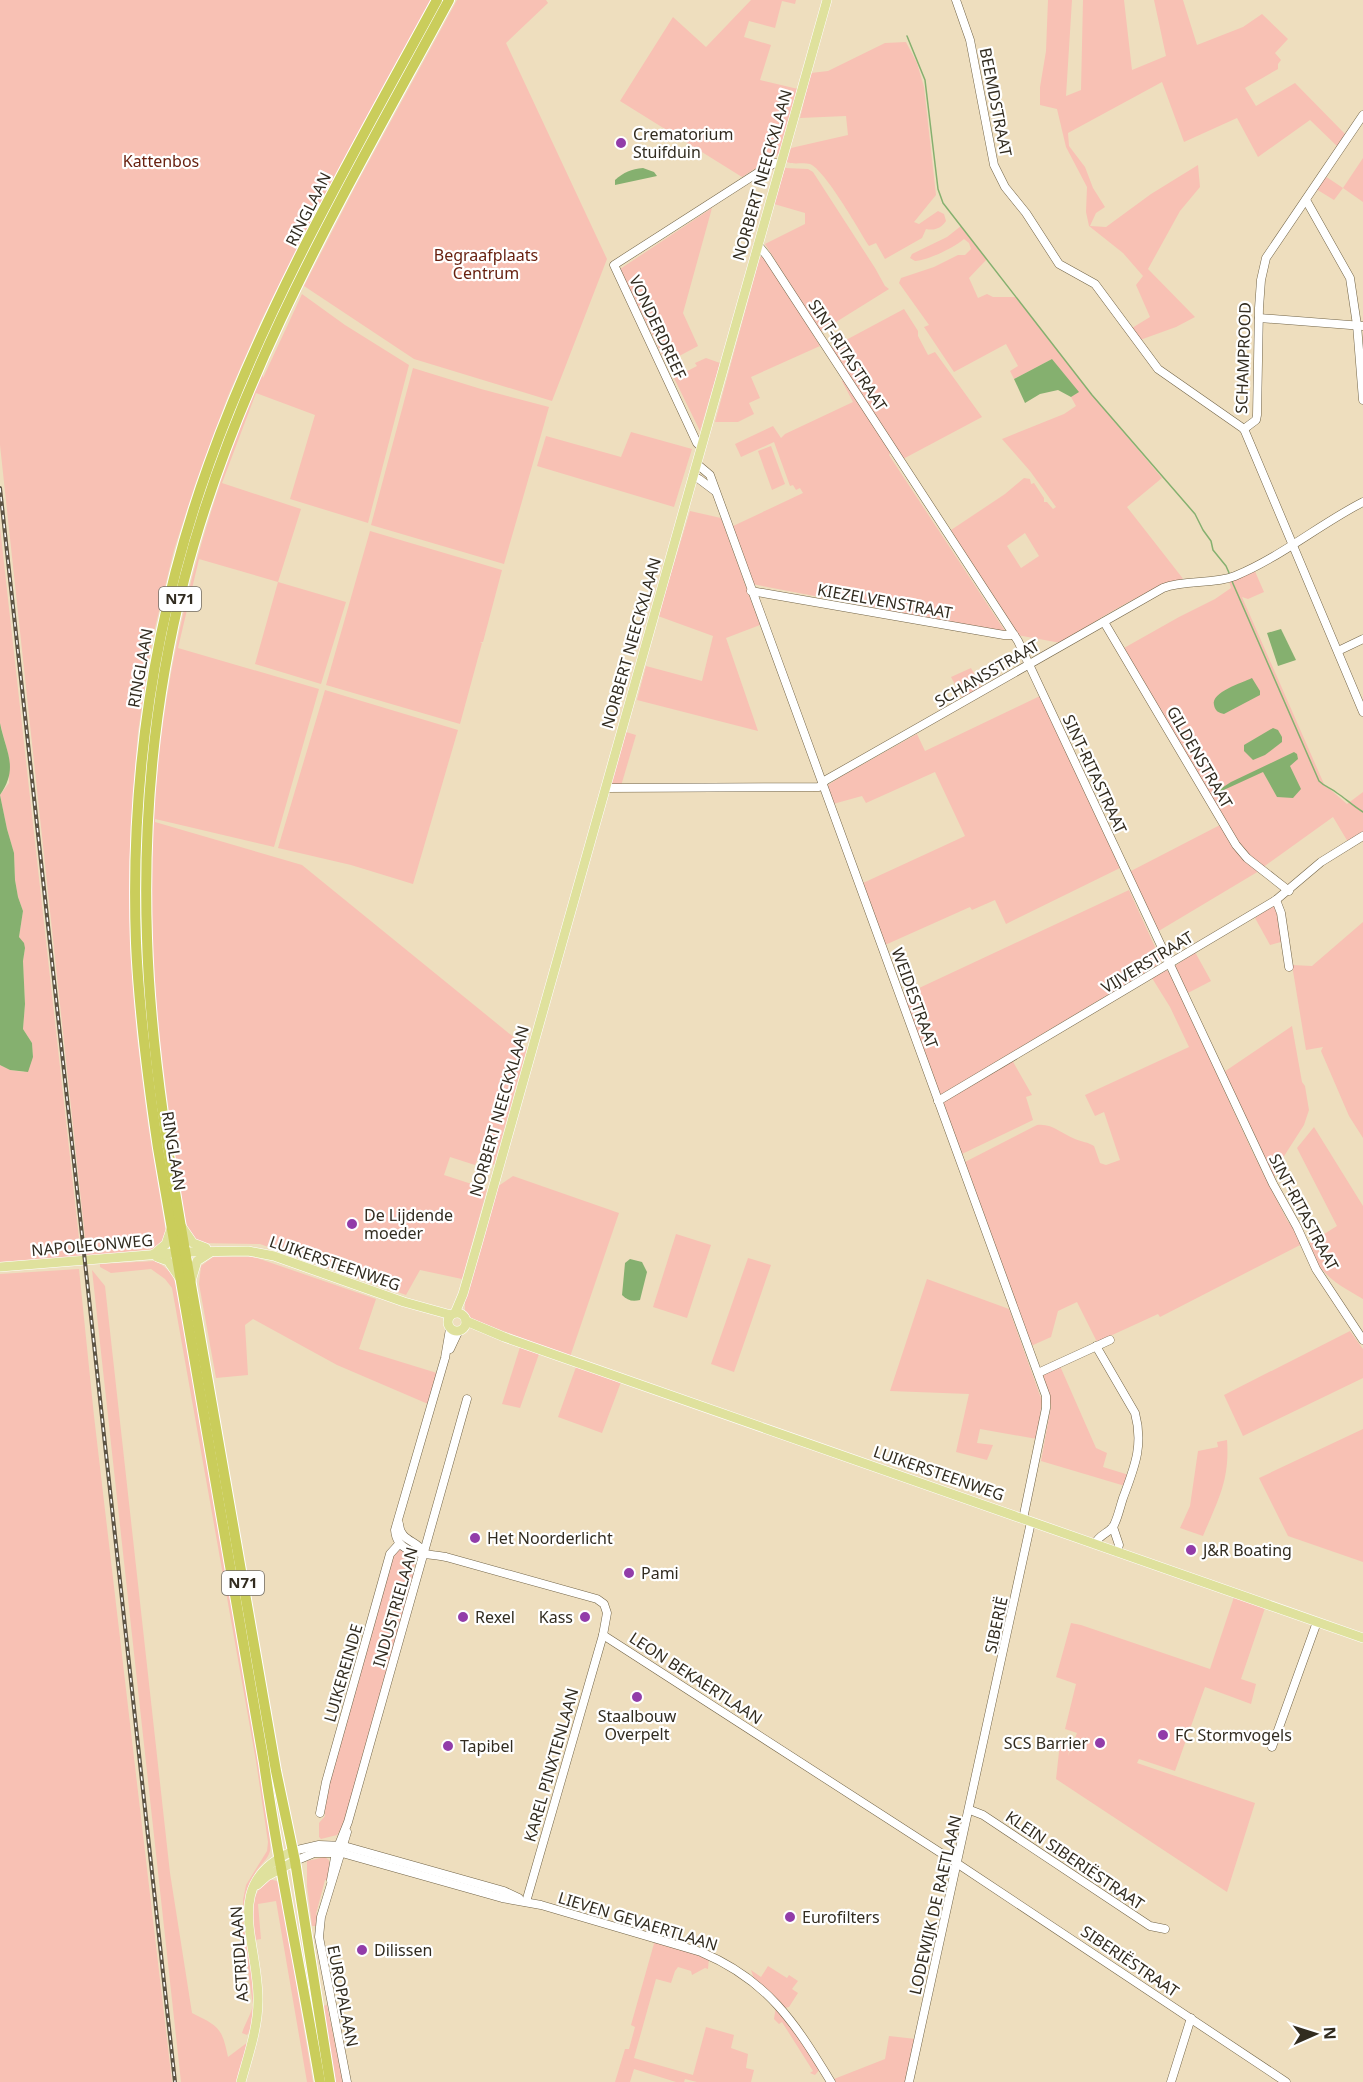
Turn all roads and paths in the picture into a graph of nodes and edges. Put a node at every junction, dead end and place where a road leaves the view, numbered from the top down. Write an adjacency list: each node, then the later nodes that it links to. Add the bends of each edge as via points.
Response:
1 (437, 0): 34 (highway, RINGLAAN / N71, via 259,342 209,464 165,617 150,690 135,859 146,1055)
2 (449, 0): 34 (highway, RINGLAAN / N71, via 307,266 255,376 211,490 175,617 154,746 147,821 146,905 149,979)
3 (827, 0): 6 (main road, NORBERT NEECKXLAAN)
4 (956, 0): 12 (street, BEEMDSTRAAT, via 970,40 994,165 1005,188 1059,264 1095,284 1158,369)
5 (1363, 115): 7 (street, SCHAMPROOD)
6 (781, 164): 8 (main road, NORBERT NEECKXLAAN); 13 (street, VONDERDREEF, via 762,170 614,265)
7 (1306, 200): 9 (street, SCHAMPROOD, via 1266,258); 10 (street, via 1350,278)
8 (758, 245): 13 (main road, NORBERT NEECKXLAAN); 21 (street, SINT-RITASTRAAT)
9 (1258, 318): 10 (street); 12 (street, SCHAMPROOD, via 1257,415)
10 (1360, 325): 11 (street)
11 (1363, 400)
12 (1244, 429): 18 (street, SCHAMPROOD)
13 (701, 447): 14 (main road, NORBERT NEECKXLAAN)
14 (697, 464): 15 (main road, NORBERT NEECKXLAAN); 16 (street, WEIDESTRAAT, via 710,475)
15 (693, 477): 16 (street); 27 (main road, NORBERT NEECKXLAAN)
16 (715, 491): 19 (street, WEIDESTRAAT)
17 (1363, 502): 18 (street, SCHANSSTRAAT)
18 (1293, 545): 20 (street, SCHANSSTRAAT, via 1230,578 1170,585); 23 (street, SCHAMPROOD)
19 (751, 591): 21 (street, KIEZELVENSTRAAT); 26 (street, WEIDESTRAAT)
20 (1104, 622): 24 (street, SCHANSSTRAAT); 29 (street, GILDENSTRAAT, via 1236,845)
21 (1014, 635): 24 (street, SINT-RITASTRAAT)
22 (1363, 639): 23 (street)
23 (1338, 651): 25 (street, SCHAMPROOD)
24 (1029, 665): 26 (street, SCHANSSTRAAT); 31 (street, SINT-RITASTRAAT)
25 (1363, 712)
26 (822, 784): 27 (street, SCHANSSTRAAT, via 814,788); 33 (street, WEIDESTRAAT)
27 (606, 788): 41 (main road, NORBERT NEECKXLAAN)
28 (1363, 836): 29 (street, VIJVERSTRAAT, via 1321,862)
29 (1289, 891): 30 (street, VIJVERSTRAAT)
30 (1276, 900): 31 (street, VIJVERSTRAAT); 32 (street)
31 (1170, 964): 33 (street, VIJVERSTRAAT); 43 (street, SINT-RITASTRAAT, via 1254,1147 1312,1261)
32 (1289, 967)
33 (938, 1101): 46 (street, WEIDESTRAAT)
34 (176, 1227): 35 (main road, via 195,1244); 36 (highway, RINGLAAN / N71); 37 (main road)
35 (214, 1251): 36 (main road, LUIKERSTEENWEG); 40 (main road, via 197,1261); 41 (main road, LUIKERSTEENWEG, via 274,1256)
36 (181, 1252): 37 (main road, NAPOLEONWEG); 39 (highway, N71); 40 (highway, N71)
37 (152, 1255): 38 (main road, NAPOLEONWEG); 39 (main road, via 168,1261)
38 (0, 1267)
39 (180, 1279): 64 (highway, N71)
40 (191, 1283): 63 (highway, N71)
41 (457, 1322): 45 (street, NORBERT NEECKXLAAN); 49 (main road, LUIKERSTEENWEG)
42 (1110, 1340): 44 (street)
43 (1363, 1340)
44 (1096, 1346): 46 (street); 50 (street, via 1128,1399 1138,1425 1138,1455)
45 (441, 1372): 48 (street, LUIKEREINDE)
46 (1038, 1373): 49 (street, WEIDESTRAAT, via 1046,1408)
47 (467, 1399): 53 (street, INDUSTRIELAAN)
48 (399, 1520): 51 (street, LUIKEREINDE, via 395,1530); 53 (street, via 404,1538)
49 (1027, 1521): 52 (main road, LUIKERSTEENWEG); 58 (street, SIBERIË)
50 (1113, 1527): 52 (street); 54 (street, via 1119,1545)
51 (399, 1544): 53 (street, via 413,1553); 61 (street, LUIKEREINDE, via 390,1554)
52 (1095, 1544): 54 (main road, LUIKERSTEENWEG)
53 (424, 1552): 56 (street, via 597,1599 607,1613); 62 (street, INDUSTRIELAAN)
54 (1117, 1552): 55 (main road, LUIKERSTEENWEG)
55 (1317, 1622): 57 (main road, LUIKERSTEENWEG); 59 (street)
56 (603, 1635): 65 (street, LEON BEKAERTLAAN); 66 (street, KAREL PINXTENLAAN)
57 (1363, 1638)
58 (987, 1733): 60 (street, LODEWIJK DE RAETLAAN)
59 (1272, 1747)
60 (970, 1810): 65 (street, LODEWIJK DE RAETLAAN); 67 (street, KLEIN SIBERIËSTRAAT, via 1150,1926)
61 (320, 1813)
62 (340, 1849): 63 (street, ASTRIDLAAN, via 319,1849); 66 (street, LIEVEN GEVAERTLAAN); 72 (street, EUROPALAAN, via 319,1937)
63 (294, 1856): 64 (main road, ASTRIDLAAN); 71 (highway, N71)
64 (279, 1864): 69 (main road, ASTRIDLAAN, via 251,1895 249,1924 258,2001); 70 (highway, N71)
65 (958, 1864): 68 (street, SIBERIËSTRAAT); 74 (street, LODEWIJK DE RAETLAAN)
66 (526, 1902): 73 (street, LIEVEN GEVAERTLAAN, via 720,1959 760,1986 778,2005)
67 (1166, 1929)
68 (1191, 2018): 75 (street); 76 (street, SIBERIËSTRAAT)
69 (241, 2082)
70 (320, 2082)
71 (330, 2082)
72 (347, 2082)
73 (831, 2082)
74 (909, 2082)
75 (1171, 2082)
76 (1286, 2082)

